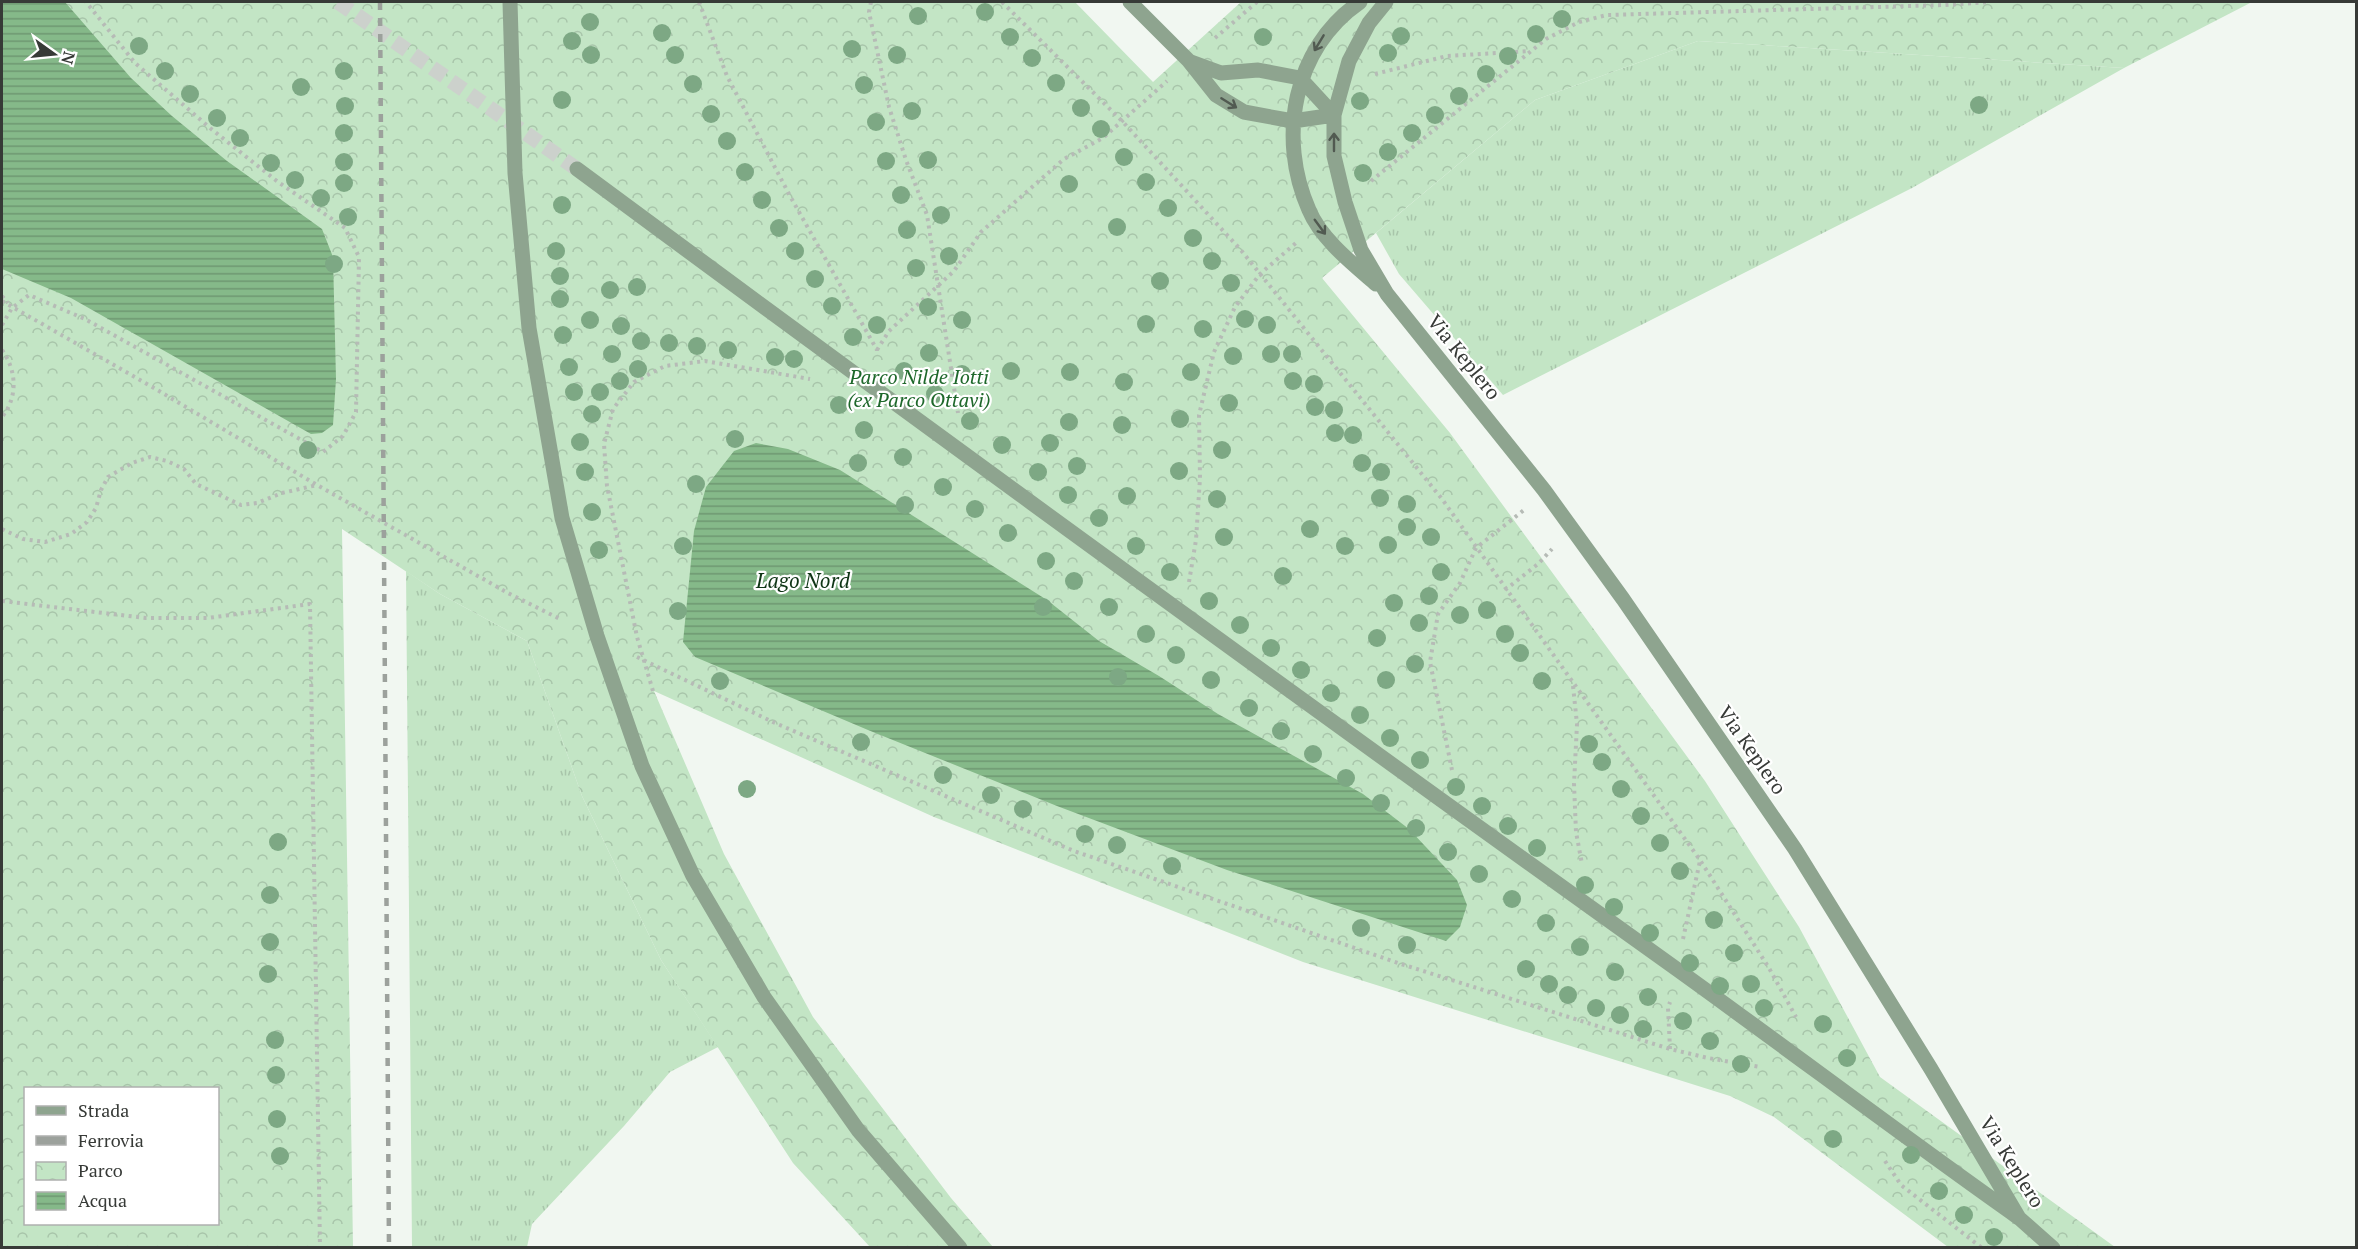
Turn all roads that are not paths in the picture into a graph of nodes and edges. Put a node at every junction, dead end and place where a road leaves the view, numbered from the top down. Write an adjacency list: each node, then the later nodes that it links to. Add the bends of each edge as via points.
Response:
1 (510, 2): 12 (street, via 515,173 529,328 562,518 642,766 693,876 764,997 858,1130)
2 (1130, 2): 5 (street)
3 (1360, 2): 6 (street, one-way to 6, via 1321,38)
4 (1386, 2): 7 (street, via 1369,23 1349,61)
5 (1189, 61): 6 (street, via 1221,73 1258,70); 8 (street, one-way to 8, via 1216,95 1244,112)
6 (1300, 78): 7 (street); 8 (street)
7 (1334, 115): 8 (street); 10 (street, one-way to 7, via 1361,250 1345,202 1334,156)
8 (1293, 121): 10 (street, one-way to 10, via 1297,174 1309,212 1334,247)
9 (577, 170): 11 (street)
10 (1387, 294): 11 (street, Via Keplero, via 1545,490 1795,849)
11 (2019, 1218): 13 (street, Via Keplero)
12 (960, 1248)
13 (2053, 1248)

